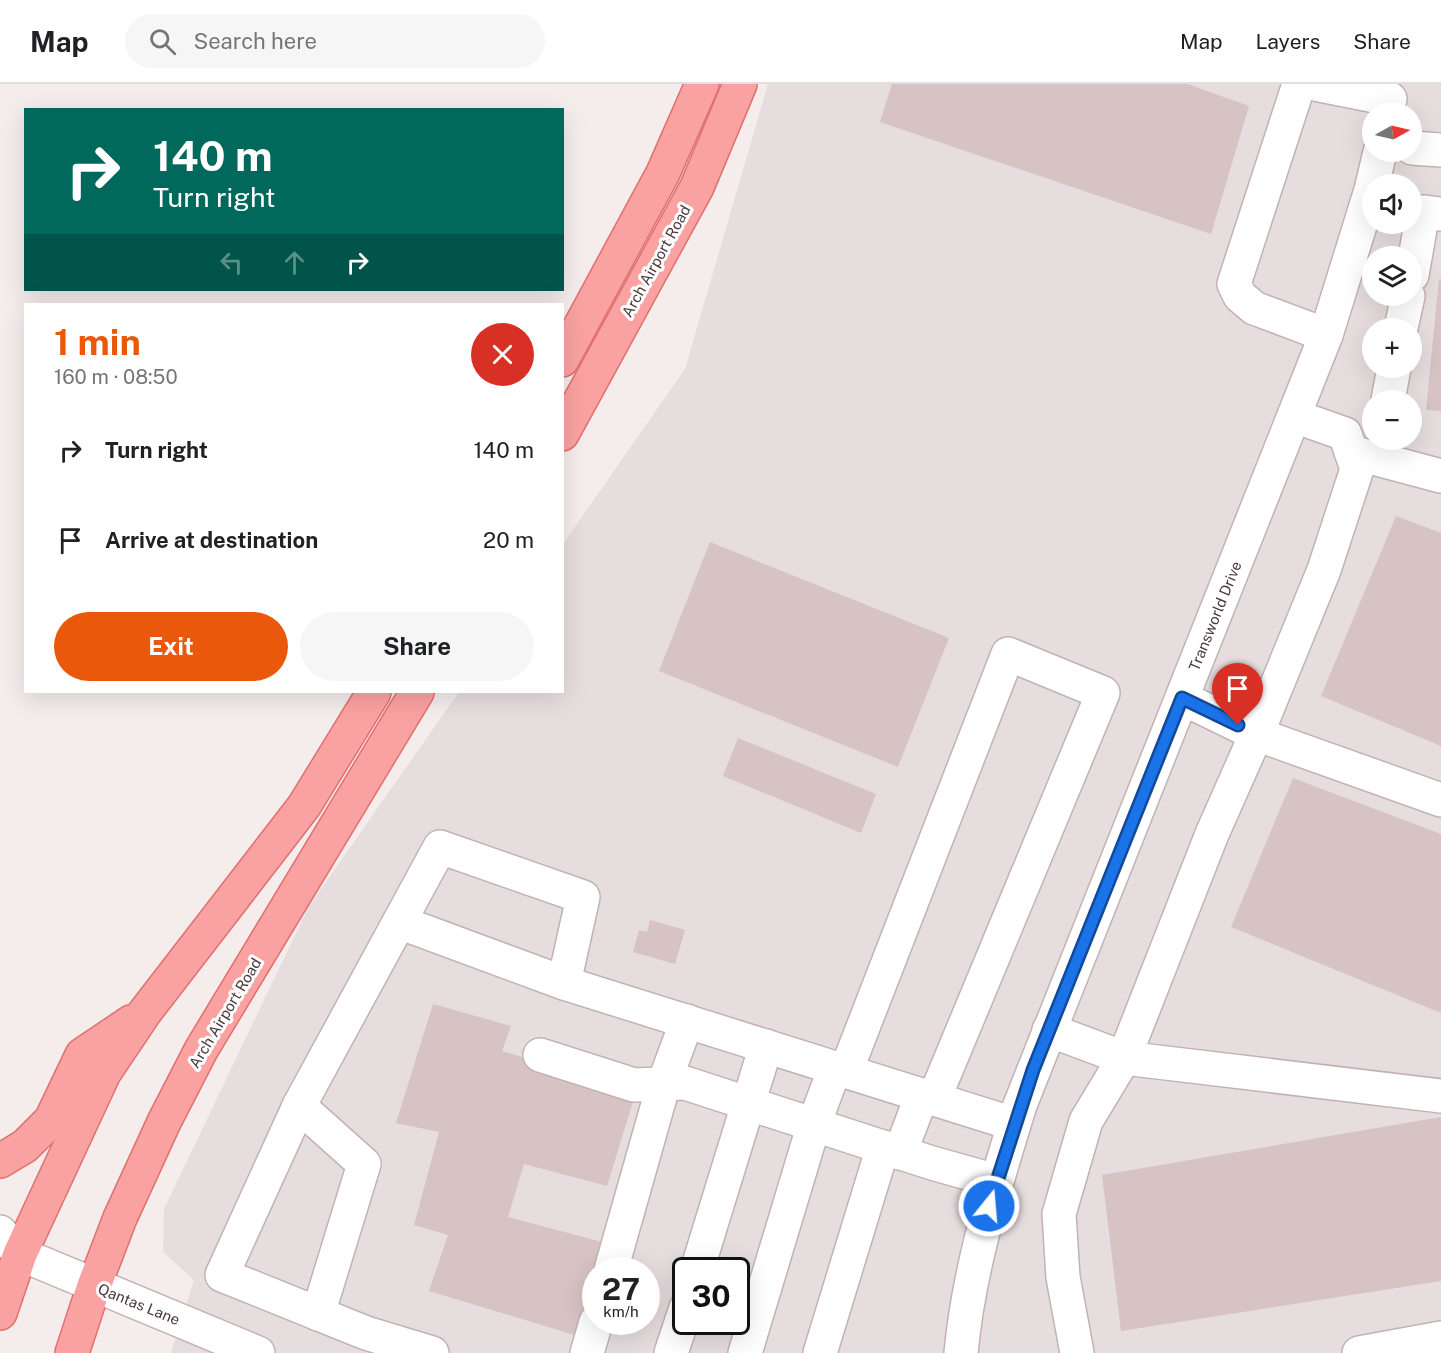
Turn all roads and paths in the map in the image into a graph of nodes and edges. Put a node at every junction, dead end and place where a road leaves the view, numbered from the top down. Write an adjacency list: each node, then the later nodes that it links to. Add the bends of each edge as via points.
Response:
1 (702, 84): 12 (main road, via 663,173)
2 (740, 84): 14 (main road, Arch Airport Road, via 697,187)
3 (1299, 84): 11 (street, via 1234,284 1240,296 1254,308)
4 (1315, 84): 5 (street)
5 (1391, 99)
6 (1422, 149): 7 (street)
7 (1441, 150)
8 (1378, 162): 11 (street, Transworld Drive)
9 (1441, 214): 10 (street, via 1423,212)
10 (1417, 246)
11 (1326, 335): 13 (street, Transworld Drive)
12 (564, 356)
13 (1294, 416): 15 (street, via 1345,434); 20 (street, Transworld Drive)
14 (564, 430)
15 (1362, 445)
16 (1369, 450): 17 (street); 21 (street, via 1357,469 1324,570)
17 (1441, 476)
18 (373, 693): 25 (main road, via 304,806)
19 (416, 693): 45 (main road, Arch Airport Road, via 201,1050 120,1218)
20 (1182, 698): 21 (street); 27 (street, Transworld Drive)
21 (1256, 734): 22 (street); 30 (street, via 1212,834)
22 (1441, 801)
23 (399, 922): 24 (street); 24 (street, via 440,847 583,897); 36 (street)
24 (564, 983): 26 (street)
25 (145, 1012): 40 (main road, via 82,1055 51,1120 25,1146); 42 (main road, via 104,1073)
26 (687, 1021): 28 (street); 32 (street)
27 (1049, 1030): 30 (street); 38 (street, Transworld Drive)
28 (766, 1046): 31 (street); 35 (street)
29 (540, 1055): 32 (street, via 634,1085)
30 (1124, 1058): 33 (street); 59 (street, via 1086,1120 1059,1214 1063,1277)
31 (840, 1070): 34 (street); 34 (street, via 1008,654 1103,693); 37 (street)
32 (664, 1083): 35 (street, via 685,1083); 43 (street)
33 (1441, 1096)
34 (928, 1097): 38 (street); 39 (street)
35 (750, 1103): 37 (street); 44 (street)
36 (298, 1106): 47 (street, via 364,1164); 47 (street, via 222,1275)
37 (814, 1124): 39 (street); 56 (street)
38 (1014, 1124): 41 (street, Transworld Drive)
39 (891, 1150): 41 (street); 57 (street)
40 (0, 1161)
41 (996, 1181): 58 (street, Transworld Drive, via 975,1264)
42 (7, 1248): 45 (street, Qantas Lane); 46 (main road)
43 (615, 1257)
44 (701, 1257)
45 (94, 1286): 51 (main road, Arch Airport Road); 52 (street, Qantas Lane)
46 (0, 1313)
47 (318, 1314): 53 (street)
48 (592, 1335): 54 (street)
49 (677, 1335): 55 (street)
50 (1441, 1338): 60 (street)
51 (72, 1353)
52 (258, 1353)
53 (432, 1353)
54 (587, 1353)
55 (671, 1353)
56 (745, 1353)
57 (820, 1353)
58 (961, 1353)
59 (1077, 1353)
60 (1359, 1353)

